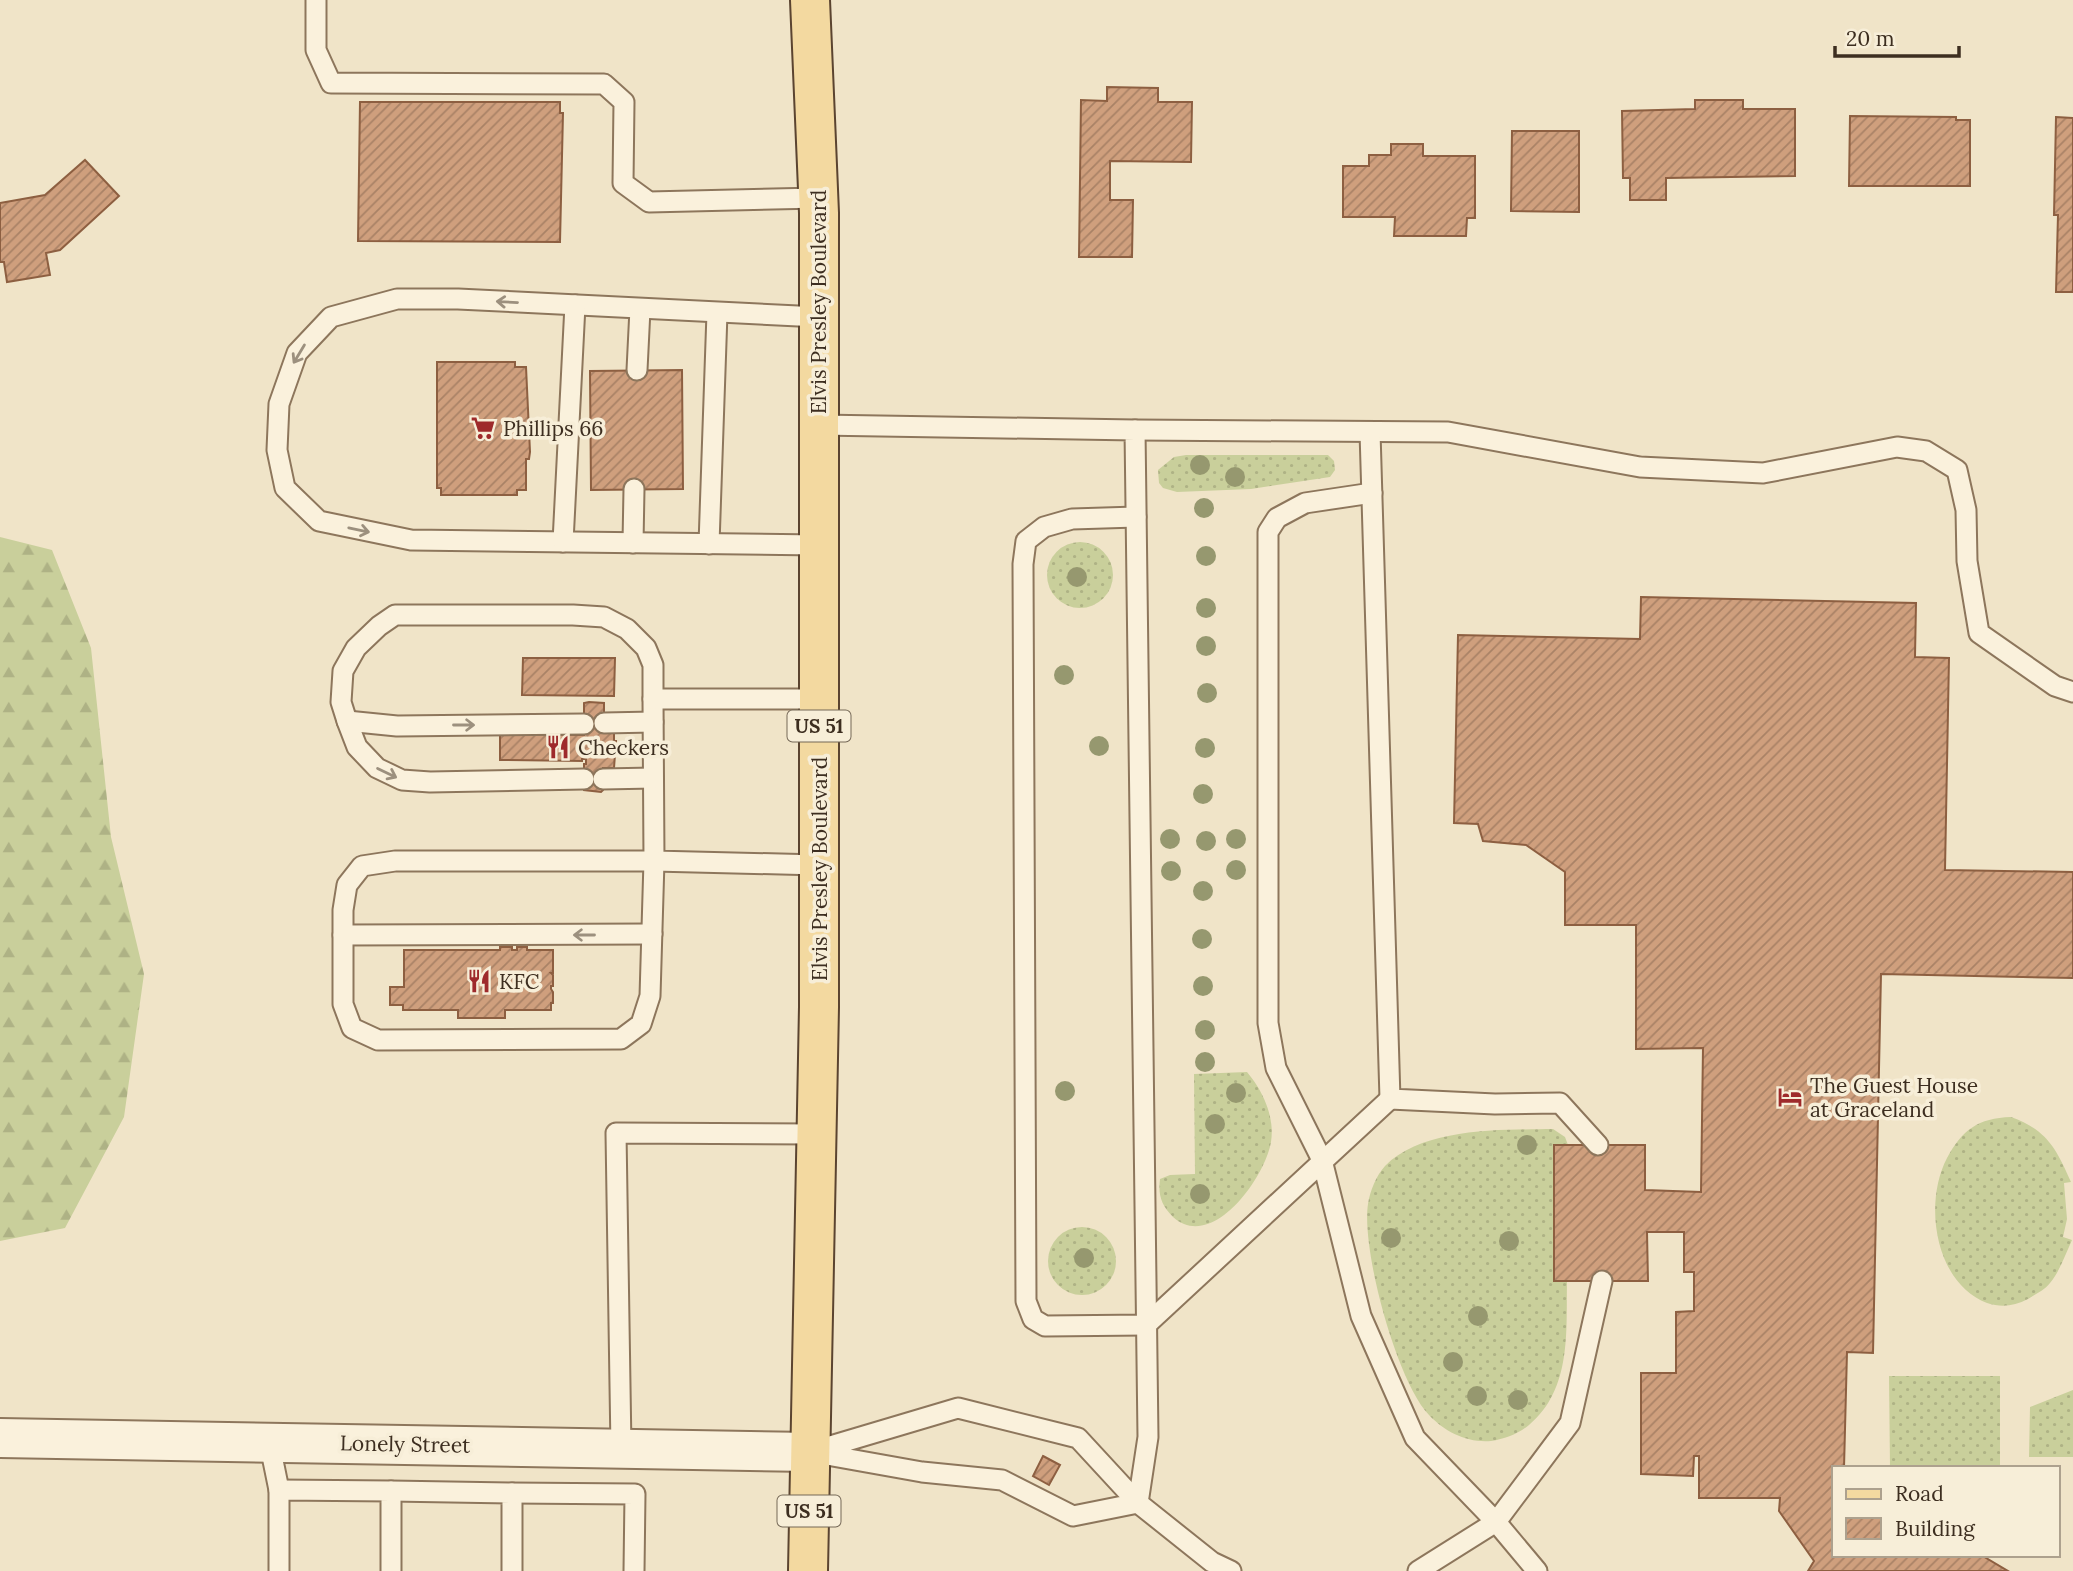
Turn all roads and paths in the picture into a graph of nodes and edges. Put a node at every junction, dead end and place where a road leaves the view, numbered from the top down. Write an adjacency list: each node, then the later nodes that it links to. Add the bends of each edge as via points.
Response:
1 (316, 0): 3 (lane, via 316,50 331,83 604,84 624,102 623,183 649,202)
2 (810, 0): 3 (main road, Elvis Presley Boulevard / US 51)
3 (818, 198): 7 (main road, Elvis Presley Boulevard / US 51)
4 (575, 305): 5 (lane); 15 (lane); 15 (lane, one-way to 15, via 397,299 331,317 297,353 278,416 277,450 285,488 319,522 411,540)
5 (640, 309): 6 (lane); 8 (lane)
6 (717, 313): 7 (lane); 17 (lane)
7 (819, 317): 9 (main road, Elvis Presley Boulevard / US 51)
8 (637, 370)
9 (819, 425): 10 (lane); 18 (main road, Elvis Presley Boulevard / US 51)
10 (1135, 430): 11 (lane); 14 (lane)
11 (1370, 432): 13 (lane); 19 (lane, via 1448,432 1640,467 1763,472 1897,447 1926,451 1957,470 1966,510 1967,561 1979,633 2055,686)
12 (634, 489): 16 (lane)
13 (1372, 493): 31 (lane); 34 (lane, via 1305,503 1277,518 1268,532 1268,1023 1276,1068)
14 (1136, 517): 36 (lane); 36 (lane, via 1072,519 1044,527 1026,541 1026,1301 1033,1319 1045,1326)
15 (563, 542): 16 (lane)
16 (633, 543): 17 (lane)
17 (709, 544): 18 (lane)
18 (819, 545): 21 (main road, Elvis Presley Boulevard / US 51)
19 (2073, 692)
20 (653, 699): 21 (lane); 22 (lane, via 653,665 646,648 627,629 604,617 395,615 356,648 343,671 341,702); 23 (lane)
21 (819, 699): 28 (main road, Elvis Presley Boulevard / US 51)
22 (346, 721): 23 (lane, one-way to 23, via 397,726); 25 (lane, one-way to 25, via 357,747 377,768 401,780)
23 (653, 722): 24 (lane)
24 (653, 778): 26 (lane); 27 (lane)
25 (583, 779)
26 (603, 779)
27 (654, 861): 28 (lane); 29 (lane); 30 (lane, via 395,861 362,866 346,885)
28 (819, 865): 32 (main road, Elvis Presley Boulevard / US 51)
29 (652, 934): 30 (lane, one-way to 30); 30 (lane, via 650,996 641,1024 621,1039 432,1040 378,1040 352,1028 342,1004)
30 (342, 935)
31 (1390, 1098): 33 (lane, via 1560,1103); 34 (lane)
32 (817, 1134): 39 (lane, via 616,1133); 40 (main road, Elvis Presley Boulevard / US 51)
33 (1598, 1145)
34 (1322, 1160): 36 (lane); 45 (lane, via 1361,1316 1415,1438)
35 (1602, 1280): 45 (lane, via 1570,1423)
36 (1146, 1325): 44 (lane, via 1148,1437)
37 (0, 1438): 38 (street, Lonely Street)
38 (270, 1441): 39 (street, Lonely Street); 41 (lane)
39 (621, 1448): 40 (street, Lonely Street)
40 (810, 1451): 44 (lane, via 922,1472 1002,1480 1073,1516); 44 (lane, via 958,1408 1078,1438); 50 (main road, Elvis Presley Boulevard / US 51)
41 (279, 1490): 42 (lane); 46 (lane)
42 (391, 1491): 43 (lane); 47 (lane)
43 (512, 1493): 48 (lane); 49 (lane, via 635,1494)
44 (1138, 1503): 51 (lane, via 1212,1562)
45 (1496, 1522): 52 (lane); 53 (lane)
46 (279, 1571)
47 (391, 1571)
48 (512, 1571)
49 (634, 1571)
50 (808, 1571)
51 (1231, 1571)
52 (1418, 1571)
53 (1537, 1571)

